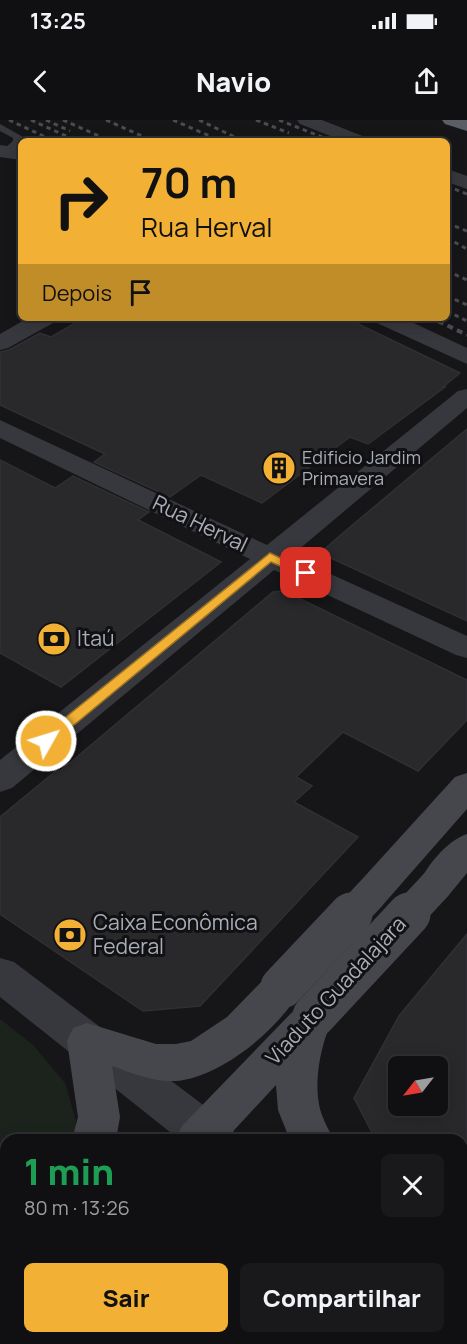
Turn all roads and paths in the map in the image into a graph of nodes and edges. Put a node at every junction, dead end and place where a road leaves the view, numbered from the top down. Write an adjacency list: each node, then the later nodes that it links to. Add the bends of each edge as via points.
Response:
1 (306, 120): 5 (street)
2 (451, 120): 3 (highway)
3 (467, 126)
4 (0, 127): 6 (lane, via 18,137)
5 (352, 138)
6 (9, 152)
7 (450, 177): 8 (street)
8 (467, 183)
9 (40, 321): 11 (street)
10 (391, 321): 12 (street)
11 (0, 343)
12 (467, 357)
13 (467, 396): 15 (street)
14 (0, 428): 15 (street, Rua Herval)
15 (270, 557): 16 (street, Rua Herval); 17 (street)
16 (467, 648)
17 (0, 779)
18 (467, 786): 22 (main road, Viaduto Guadalajara, bridge, via 368,897 217,1050 165,1063)
19 (467, 848): 21 (main road, Viaduto Guadalajara, bridge)
20 (0, 974): 22 (street)
21 (314, 1016): 25 (main road, Viaduto Guadalajara); 26 (main road, via 298,1061 296,1099)
22 (87, 1041): 23 (main road, via 99,1117); 24 (street)
23 (95, 1134)
24 (201, 1134)
25 (210, 1134)
26 (308, 1134)

